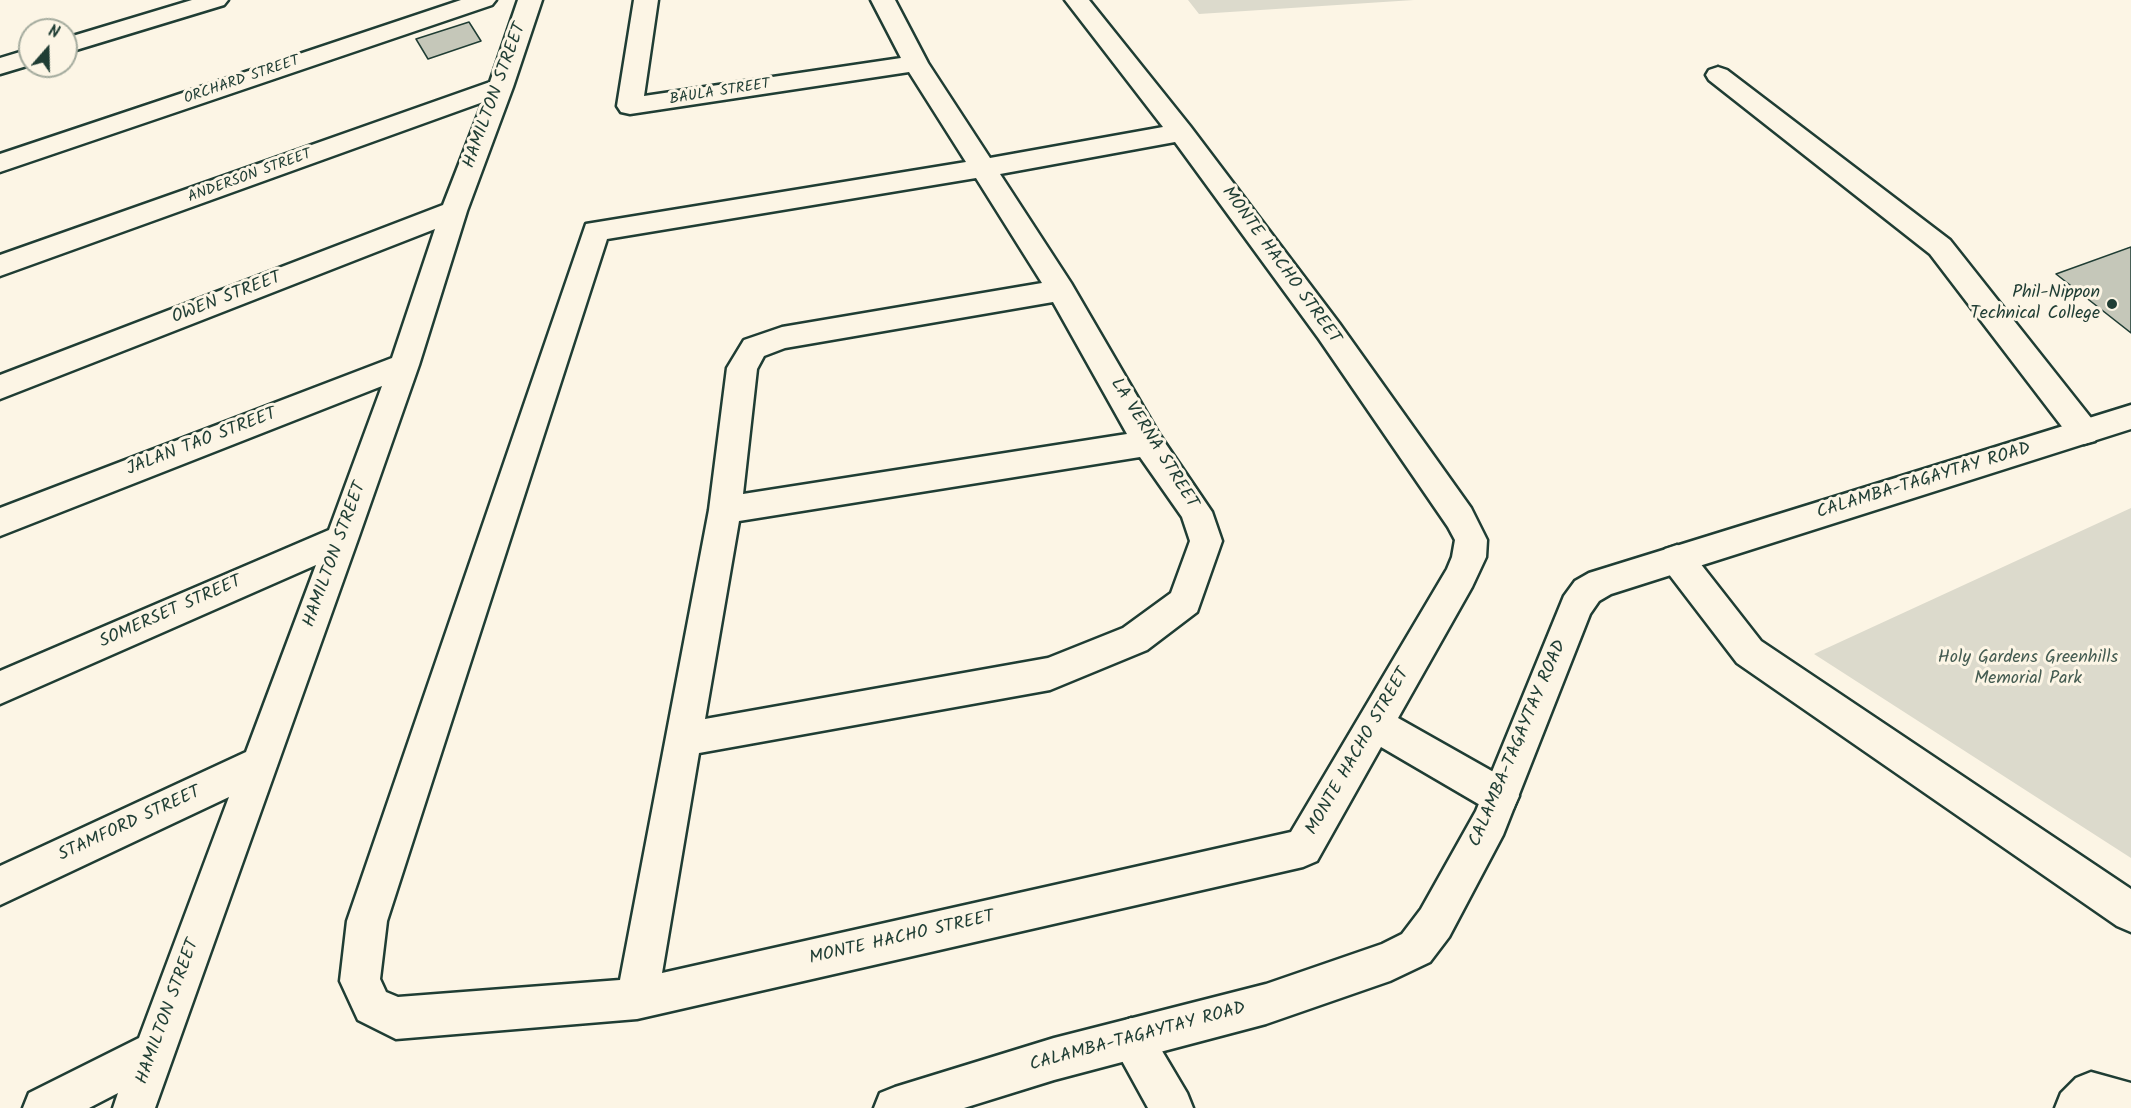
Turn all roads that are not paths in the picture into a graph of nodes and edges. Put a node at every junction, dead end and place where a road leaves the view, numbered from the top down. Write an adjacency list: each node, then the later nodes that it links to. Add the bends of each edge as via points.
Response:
1 (216, 0): 7 (street)
2 (484, 0): 14 (street, ORCHARD STREET)
3 (530, 0): 12 (street, HAMILTON STREET)
4 (646, 0): 9 (street, BAULA STREET, via 630,106)
5 (883, 0): 9 (street, LA VERNA STREET)
6 (1077, 0): 13 (street, MONTE HACHO STREET)
7 (78, 42)
8 (18, 61): 10 (street)
9 (916, 63): 15 (street, LA VERNA STREET)
10 (0, 66)
11 (1718, 75): 22 (street, via 1940,247)
12 (501, 87): 16 (street, HAMILTON STREET); 17 (street, ANDERSON STREET)
13 (1181, 132): 15 (street); 29 (street, MONTE HACHO STREET, via 1329,331 1472,540 1460,577)
14 (0, 163)
15 (982, 168): 18 (street, LA VERNA STREET); 35 (street, MONTE HACHO STREET, via 596,231 367,921 360,981 372,1006 396,1018)
16 (453, 211): 19 (street, HAMILTON STREET); 20 (street, OWEN STREET)
17 (0, 266)
18 (1061, 290): 23 (street, LA VERNA STREET); 24 (street, via 782,339 754,348 742,368)
19 (404, 364): 25 (street, JALAN TAO STREET); 26 (street, HAMILTON STREET)
20 (0, 387)
21 (2131, 417): 22 (street, CALAMBA-TAGAYTAY ROAD)
22 (2084, 432): 27 (street, CALAMBA-TAGAYTAY ROAD)
23 (1148, 443): 24 (street); 30 (street, LA VERNA STREET, via 1196,512 1206,541 1185,602 1134,639 1050,674)
24 (725, 510): 30 (street)
25 (0, 522)
26 (342, 538): 28 (street, SOMERSET STREET); 31 (street, HAMILTON STREET)
27 (1677, 559): 32 (street, CALAMBA-TAGAYTAY ROAD, via 1587,591 1576,606); 34 (street, via 1749,652)
28 (0, 688)
29 (1375, 724): 32 (street); 35 (street, MONTE HACHO STREET, via 1303,848)
30 (686, 739): 35 (street)
31 (260, 764): 33 (street, STAMFORD STREET); 37 (street, HAMILTON STREET)
32 (1500, 796): 36 (street, CALAMBA-TAGAYTAY ROAD, via 1435,923 1416,948 1390,962 1266,1004)
33 (0, 886)
34 (2131, 912)
35 (637, 999)
36 (1131, 1039): 41 (street, CALAMBA-TAGAYTAY ROAD); 42 (street)
37 (155, 1052): 39 (street); 40 (street, HAMILTON STREET)
38 (2131, 1104): 43 (street, via 2091,1093)
39 (44, 1108)
40 (134, 1108)
41 (895, 1108)
42 (1172, 1108)
43 (2076, 1108)

